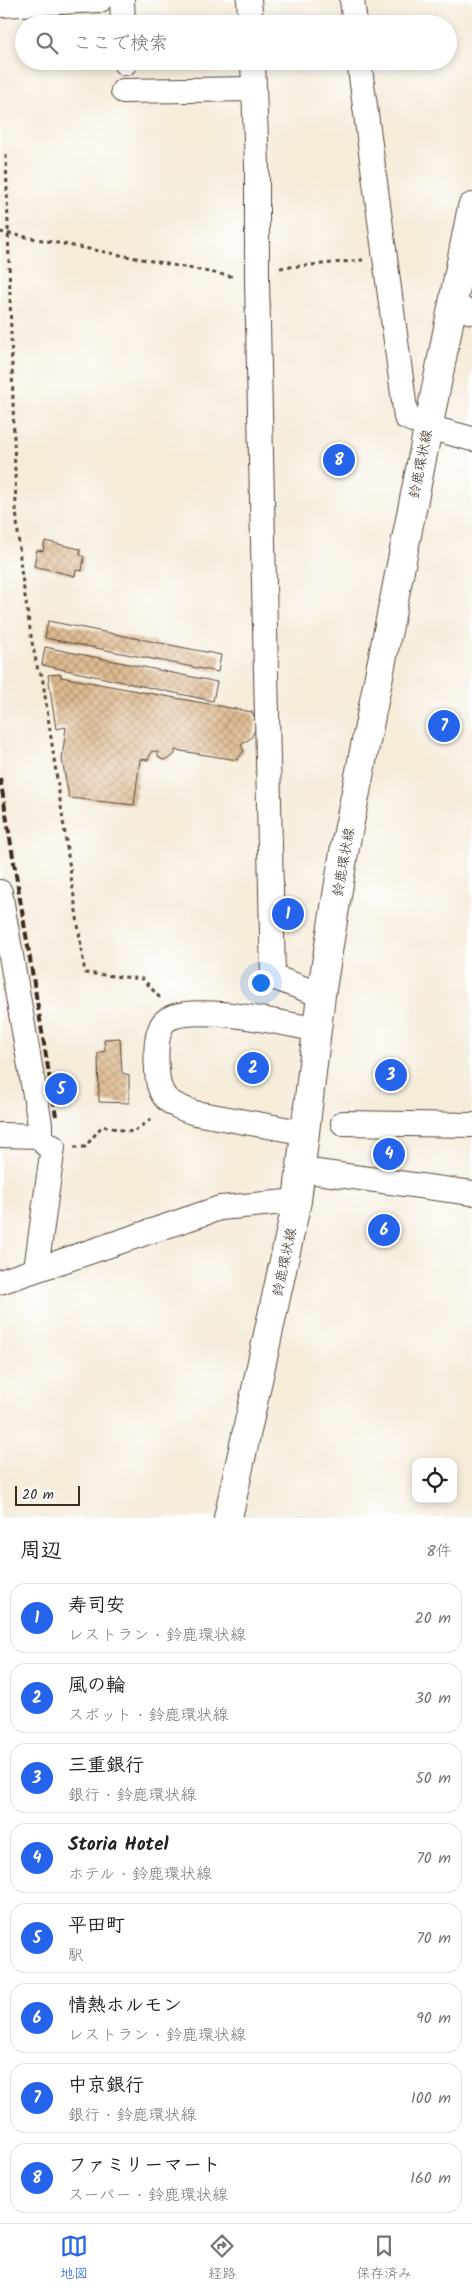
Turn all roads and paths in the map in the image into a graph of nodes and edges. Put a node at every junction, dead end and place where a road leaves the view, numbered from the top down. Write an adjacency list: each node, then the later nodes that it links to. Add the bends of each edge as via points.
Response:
1 (100, 0): 5 (street)
2 (122, 0): 6 (street)
3 (249, 0): 7 (street)
4 (352, 0): 8 (street)
5 (0, 5)
6 (123, 15)
7 (250, 15)
8 (354, 15)
9 (253, 70): 11 (street)
10 (361, 70): 17 (street)
11 (254, 89): 12 (street); 18 (street)
12 (123, 91)
13 (6, 155): 16 (path)
14 (472, 207): 19 (main road, 鈴鹿環状線)
15 (0, 232): 16 (path)
16 (7, 233): 18 (path); 24 (path, via 16,508 22,570 32,642 42,676 85,973 144,979)
17 (385, 258): 18 (path); 20 (street, via 406,417)
18 (257, 276): 23 (street, via 273,977)
19 (462, 309): 20 (main road, 鈴鹿環状線)
20 (428, 427): 21 (street); 23 (main road, 鈴鹿環状線, via 344,852)
21 (472, 439)
22 (0, 892): 31 (street, via 40,1124)
23 (321, 995): 25 (main road, 鈴鹿環状線)
24 (172, 1017): 25 (street, via 192,1013 222,1014); 26 (street, via 163,1024 156,1049 157,1086)
25 (318, 1030): 29 (main road, 鈴鹿環状線)
26 (165, 1099): 29 (street, via 195,1113); 31 (path, via 152,1120 133,1132 102,1126 85,1147)
27 (344, 1124): 28 (street)
28 (472, 1126)
29 (307, 1133): 32 (main road, 鈴鹿環状線)
30 (0, 1135): 31 (street)
31 (46, 1141): 35 (street)
32 (302, 1170): 33 (street); 34 (main road, 鈴鹿環状線)
33 (472, 1193)
34 (297, 1201): 35 (street, via 220,1208); 37 (main road, 鈴鹿環状線)
35 (36, 1268): 36 (street)
36 (0, 1282)
37 (228, 1518)

